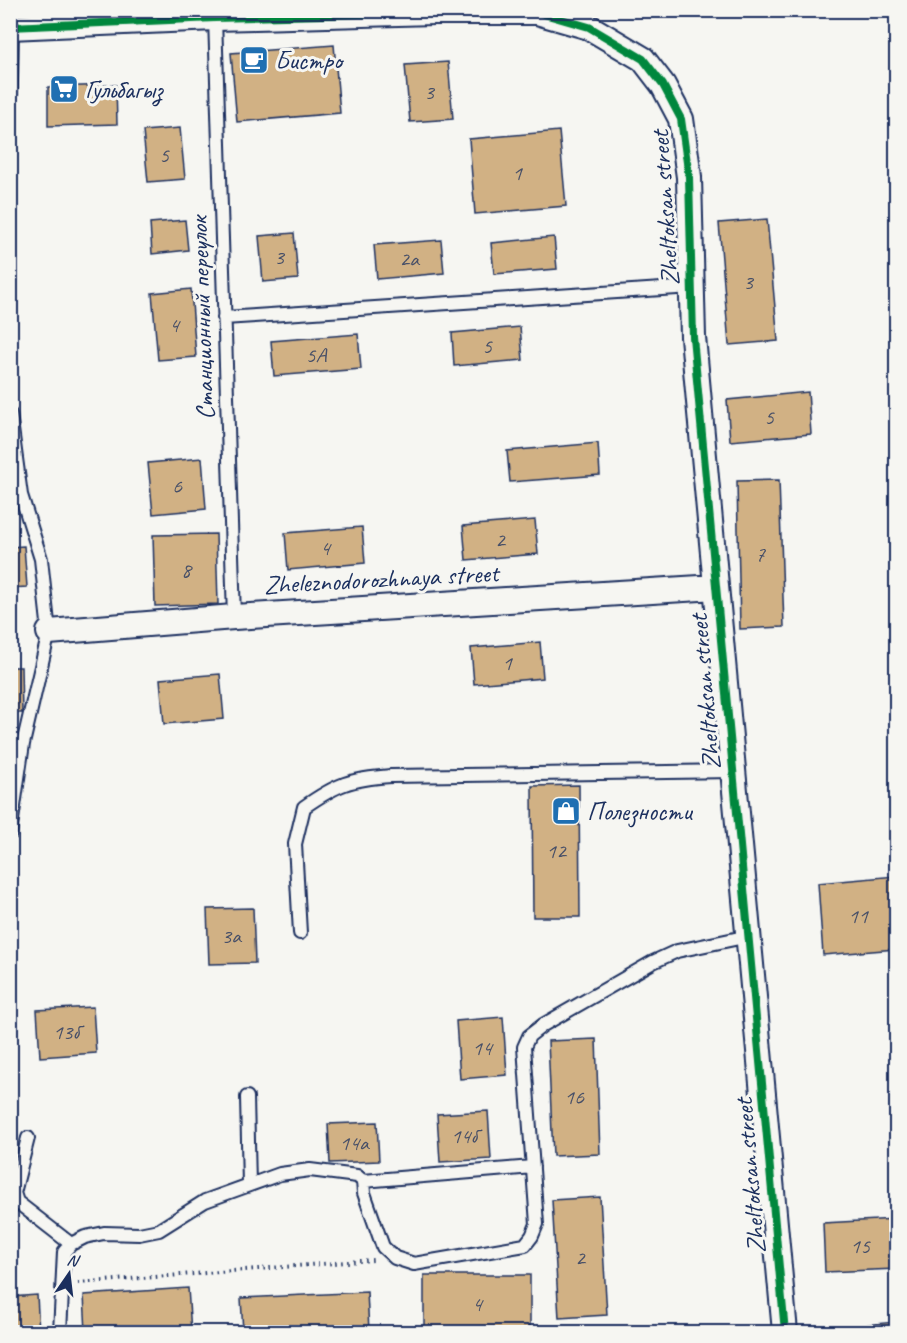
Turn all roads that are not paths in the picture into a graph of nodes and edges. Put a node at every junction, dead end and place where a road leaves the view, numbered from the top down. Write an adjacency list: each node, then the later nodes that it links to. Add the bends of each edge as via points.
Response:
1 (146, 16): 2 (street); 3 (street)
2 (215, 18): 5 (street, Zheltoksan street, via 537,12 590,27 643,59 681,118 689,177); 6 (lane, Станционный переулок)
3 (11, 27): 4 (lane)
4 (10, 134)
5 (692, 287): 6 (lane); 8 (street, Zheltoksan street, via 693,337)
6 (224, 318): 9 (lane, Станционный переулок)
7 (10, 414): 10 (lane, via 21,495 41,559)
8 (717, 587): 9 (street, Zheleznodorozhnaya street); 11 (street, Zheltoksan street)
9 (234, 616): 10 (street, Zheleznodorozhnaya street)
10 (49, 632): 12 (lane, via 22,744)
11 (734, 771): 13 (lane, via 391,776 359,778 340,785 304,807 295,844); 14 (street, Zheltoksan street)
12 (10, 834)
13 (300, 933)
14 (749, 936): 17 (lane, via 677,951 529,1036 524,1047); 23 (street, Zheltoksan street)
15 (247, 1097): 19 (lane)
16 (28, 1138): 20 (lane)
17 (533, 1167): 18 (lane); 18 (lane, via 537,1224 525,1245 414,1264 395,1258 383,1247)
18 (363, 1181): 19 (lane, via 357,1176 310,1170 280,1173)
19 (249, 1185): 21 (lane, via 205,1201 159,1230 104,1233)
20 (13, 1202): 21 (lane)
21 (71, 1244): 22 (lane, via 64,1252)
22 (60, 1332)
23 (785, 1332)

